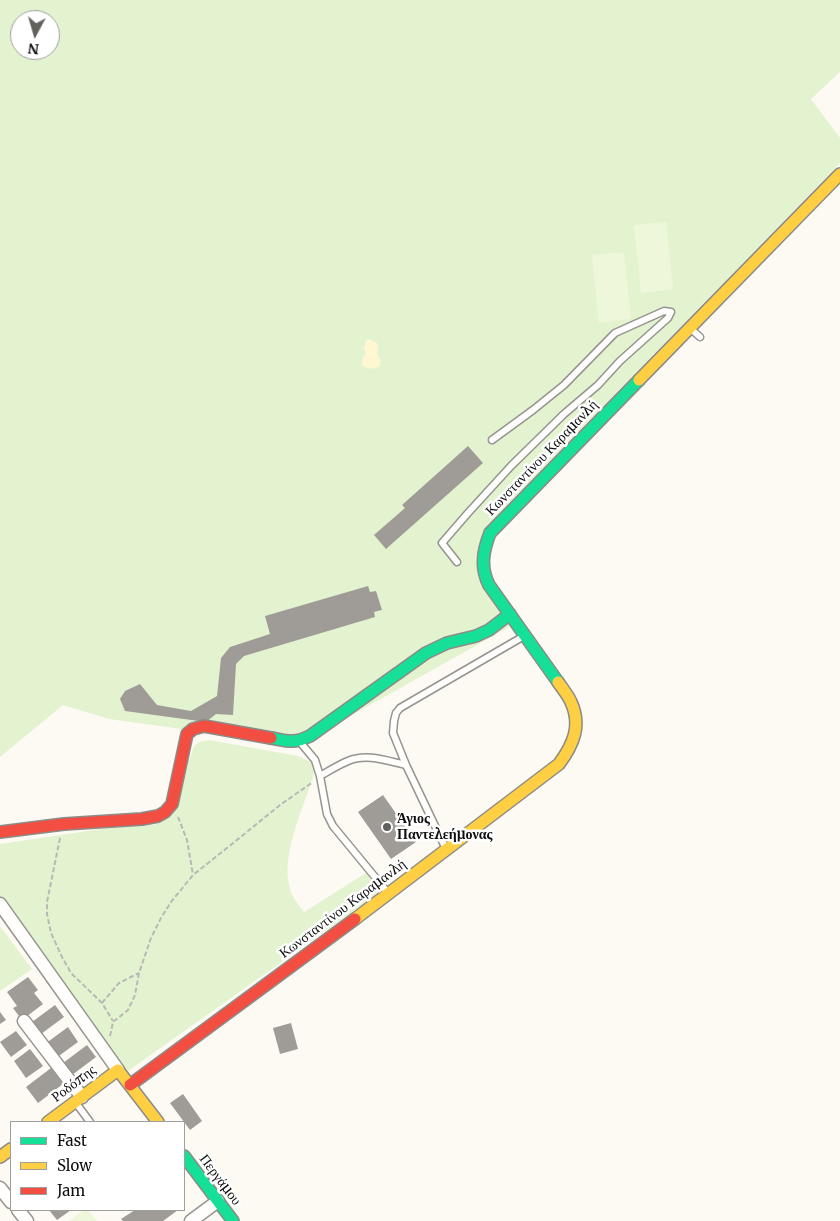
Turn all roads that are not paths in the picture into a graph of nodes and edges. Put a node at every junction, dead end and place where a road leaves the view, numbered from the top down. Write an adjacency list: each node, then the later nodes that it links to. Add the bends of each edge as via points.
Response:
1 (838, 177): 2 (street, Κωνσταντίνου Καραμανλή)
2 (690, 328): 3 (lane); 6 (street, Κωνσταντίνου Καραμανλή, via 490,533 482,560 483,572 488,585)
3 (700, 337)
4 (492, 440): 5 (lane, via 564,385 615,333 664,311 671,312 598,386 511,466 442,543)
5 (457, 562)
6 (510, 614): 7 (street, Κωνσταντίνου Καραμανλή); 8 (street, via 489,630 447,642 426,653)
7 (525, 636): 9 (lane, via 400,708 396,713 393,733); 12 (street, Κωνσταντίνου Καραμανλή, via 572,701 576,718 570,749 559,764)
8 (299, 741): 10 (lane, via 315,760); 11 (street, via 204,726 193,729 187,734 172,804 158,816)
9 (406, 765): 10 (lane, via 361,757); 12 (lane)
10 (320, 776): 13 (lane, via 327,814 333,826)
11 (0, 832)
12 (446, 850): 13 (street, Κωνσταντίνου Καραμανλή)
13 (389, 894): 17 (street, Κωνσταντίνου Καραμανλή)
14 (0, 904): 16 (street)
15 (24, 1021): 18 (street)
16 (118, 1070): 17 (street); 18 (street, Ροδόπης)
17 (130, 1085): 21 (street)
18 (79, 1099): 19 (street, Ροδόπης); 20 (lane)
19 (49, 1121)
20 (90, 1121)
21 (157, 1121)
22 (185, 1157): 25 (street, Περγάμου)
23 (0, 1188): 24 (street)
24 (10, 1201)
25 (218, 1201): 28 (street); 29 (street, Περγάμου)
26 (19, 1211): 27 (street)
27 (27, 1221)
28 (190, 1221)
29 (233, 1221)

